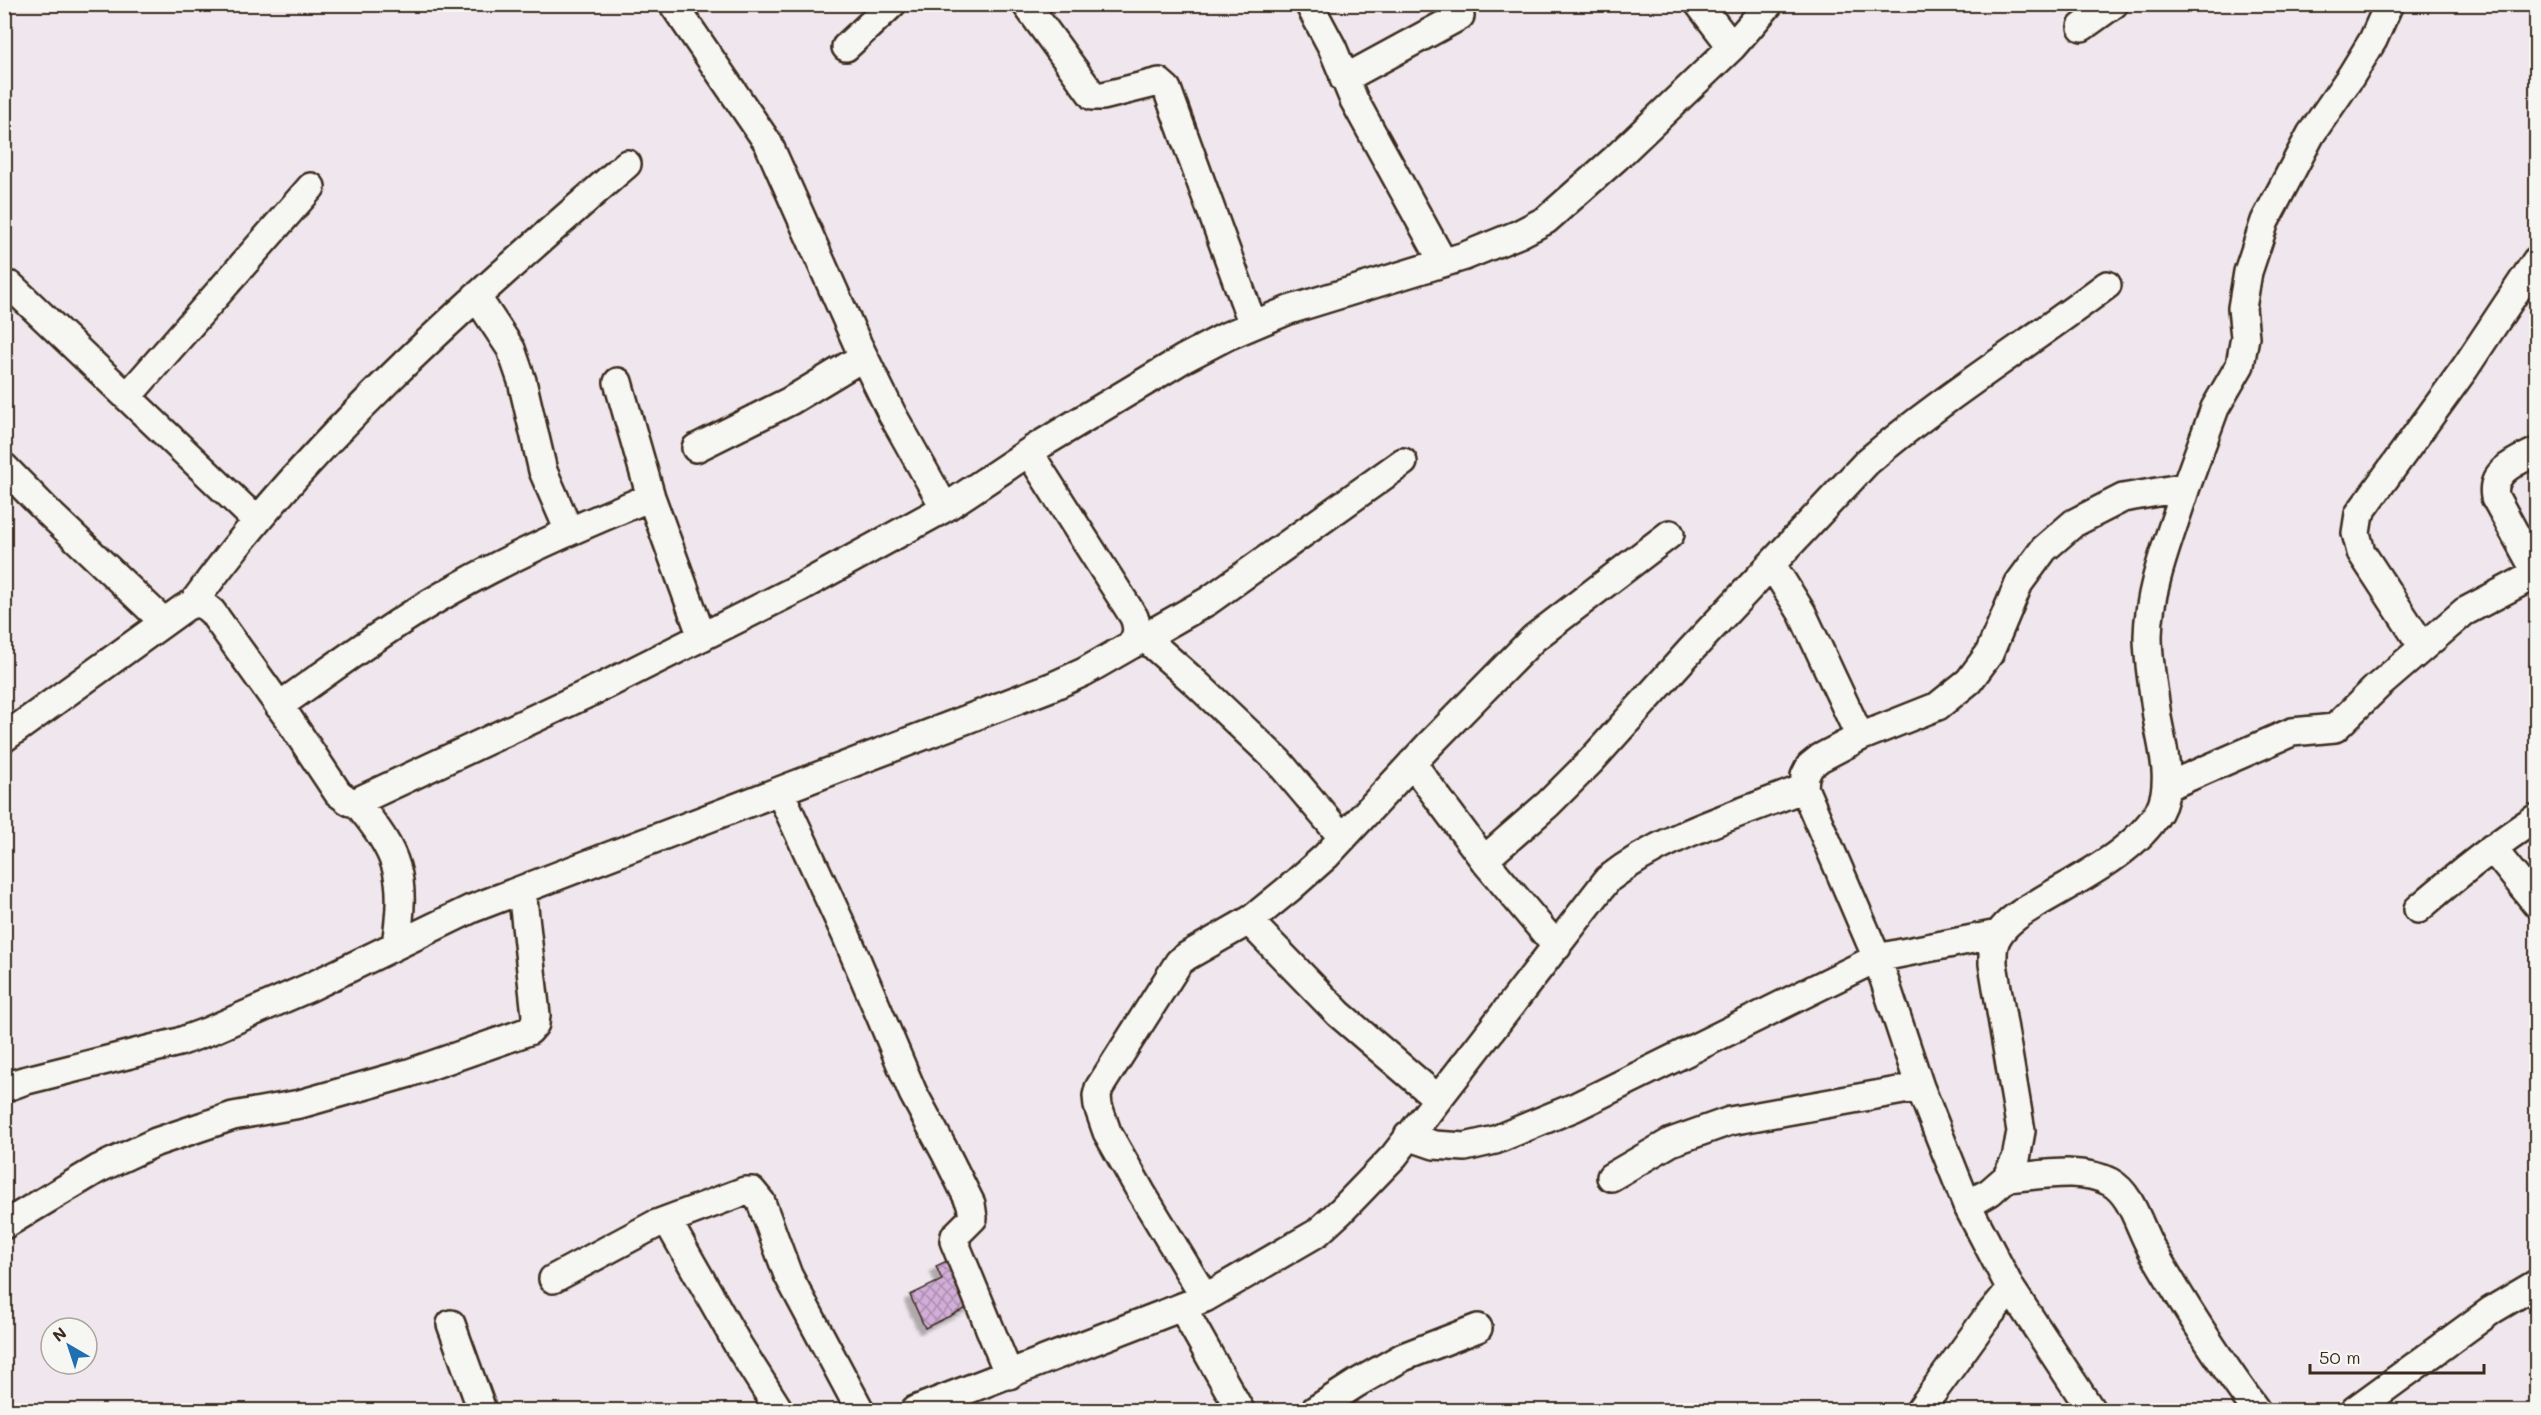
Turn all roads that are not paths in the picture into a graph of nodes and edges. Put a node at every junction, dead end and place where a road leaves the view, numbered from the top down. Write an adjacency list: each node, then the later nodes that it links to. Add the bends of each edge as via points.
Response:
1 (673, 4): 22 (street, via 768,143)
2 (892, 4): 11 (street)
3 (1026, 4): 21 (street, via 1093,96 1159,82 1167,89)
4 (1309, 4): 13 (street)
5 (1699, 4): 12 (street)
6 (1769, 4): 12 (street)
7 (2114, 4): 10 (street)
8 (2389, 4): 30 (street, via 2373,40 2311,134 2265,221 2248,272 2240,365 2215,408)
9 (1460, 16): 13 (street)
10 (2082, 27)
11 (846, 47)
12 (1732, 47): 17 (street, via 1546,220)
13 (1344, 79): 17 (street)
14 (627, 164): 20 (street)
15 (311, 187): 24 (street)
16 (2536, 261): 42 (street, via 2465,368 2359,514 2356,532 2361,552)
17 (1443, 262): 21 (street, via 1300,306)
18 (2107, 285): 36 (street, via 1899,435 1839,490)
19 (12, 286): 24 (street)
20 (476, 296): 33 (street, via 401,367); 34 (street, via 511,350 543,471)
21 (1253, 325): 26 (street, via 1183,359)
22 (863, 357): 25 (street, via 790,401); 32 (street)
23 (618, 382): 31 (street)
24 (127, 397): 33 (street)
25 (696, 448)
26 (1035, 448): 32 (street); 41 (street, via 1037,465 1134,617)
27 (2536, 452): 37 (street, via 2512,464 2493,488)
28 (1403, 462): 41 (street, via 1218,595)
29 (4, 467): 39 (street)
30 (2186, 487): 44 (street, via 2123,498 2074,523 2044,549 2019,583 1989,654 1969,681 1938,706); 47 (street, via 2163,559 2148,634)
31 (651, 497): 34 (street); 40 (street)
32 (945, 508): 40 (street)
33 (257, 521): 38 (street)
34 (569, 531): 43 (street, via 430,603)
35 (1670, 534): 46 (street, via 1534,638)
36 (1772, 565): 44 (street, via 1802,613); 54 (street, via 1590,762)
37 (2536, 573): 42 (street, via 2464,612)
38 (194, 602): 39 (street); 43 (street, via 212,612)
39 (164, 622): 45 (street)
40 (702, 638): 50 (street)
41 (1138, 641): 49 (street, via 1051,687); 52 (street, via 1198,685 1278,761)
42 (2423, 647): 47 (street, via 2335,728 2292,732)
43 (279, 706): 50 (street, via 338,793)
44 (1860, 737): 48 (street, via 1810,766)
45 (4, 738)
46 (1412, 763): 52 (street); 54 (street)
47 (2166, 787): 59 (street, via 2165,798 2144,831 2102,864 2010,921)
48 (1804, 788): 61 (street, via 1660,845 1626,865 1593,896); 62 (street)
49 (780, 792): 55 (street); 78 (street, via 913,1093 970,1204 973,1218 954,1241)
50 (356, 802): 60 (street, via 382,834 401,884)
51 (2536, 818): 53 (street)
52 (1343, 838): 58 (street)
53 (2492, 848): 56 (street); 57 (street)
54 (1484, 860): 61 (street)
55 (522, 890): 60 (street); 71 (street, via 536,1015 529,1031 388,1079 308,1102 233,1116 156,1142 98,1169)
56 (2536, 903)
57 (2418, 909)
58 (1249, 921): 65 (street, via 1345,1020); 75 (street, via 1179,962 1097,1096 1107,1132 1141,1192)
59 (1998, 934): 62 (street); 68 (street, via 1992,947 1993,964 2022,1131 2016,1159)
60 (396, 945): 64 (street, via 199,1035)
61 (1557, 947): 65 (street)
62 (1877, 958): 63 (street); 66 (street, via 1575,1107 1495,1140 1465,1148 1434,1145)
63 (1920, 1087): 67 (street, via 1730,1121 1671,1142); 69 (street)
64 (4, 1088)
65 (1437, 1098): 66 (street)
66 (1408, 1136): 75 (street, via 1317,1233)
67 (1611, 1177)
68 (2006, 1178): 69 (street); 87 (street, via 2073,1173 2112,1183 2127,1199 2150,1246)
69 (1967, 1205): 73 (street)
70 (667, 1220): 72 (street); 81 (street); 82 (street, via 752,1191 788,1275)
71 (4, 1226)
72 (553, 1279)
73 (2011, 1289): 85 (street); 86 (street)
74 (2534, 1292): 88 (street, via 2492,1310)
75 (1193, 1303): 78 (street); 83 (street)
76 (451, 1324): 80 (street)
77 (1478, 1328): 84 (street, via 1403,1357)
78 (1009, 1375): 79 (street)
79 (929, 1408)
80 (482, 1410)
81 (779, 1410)
82 (860, 1410)
83 (1240, 1410)
84 (1316, 1410)
85 (1920, 1410)
86 (2091, 1410)
87 (2256, 1410)
88 (2355, 1410)

